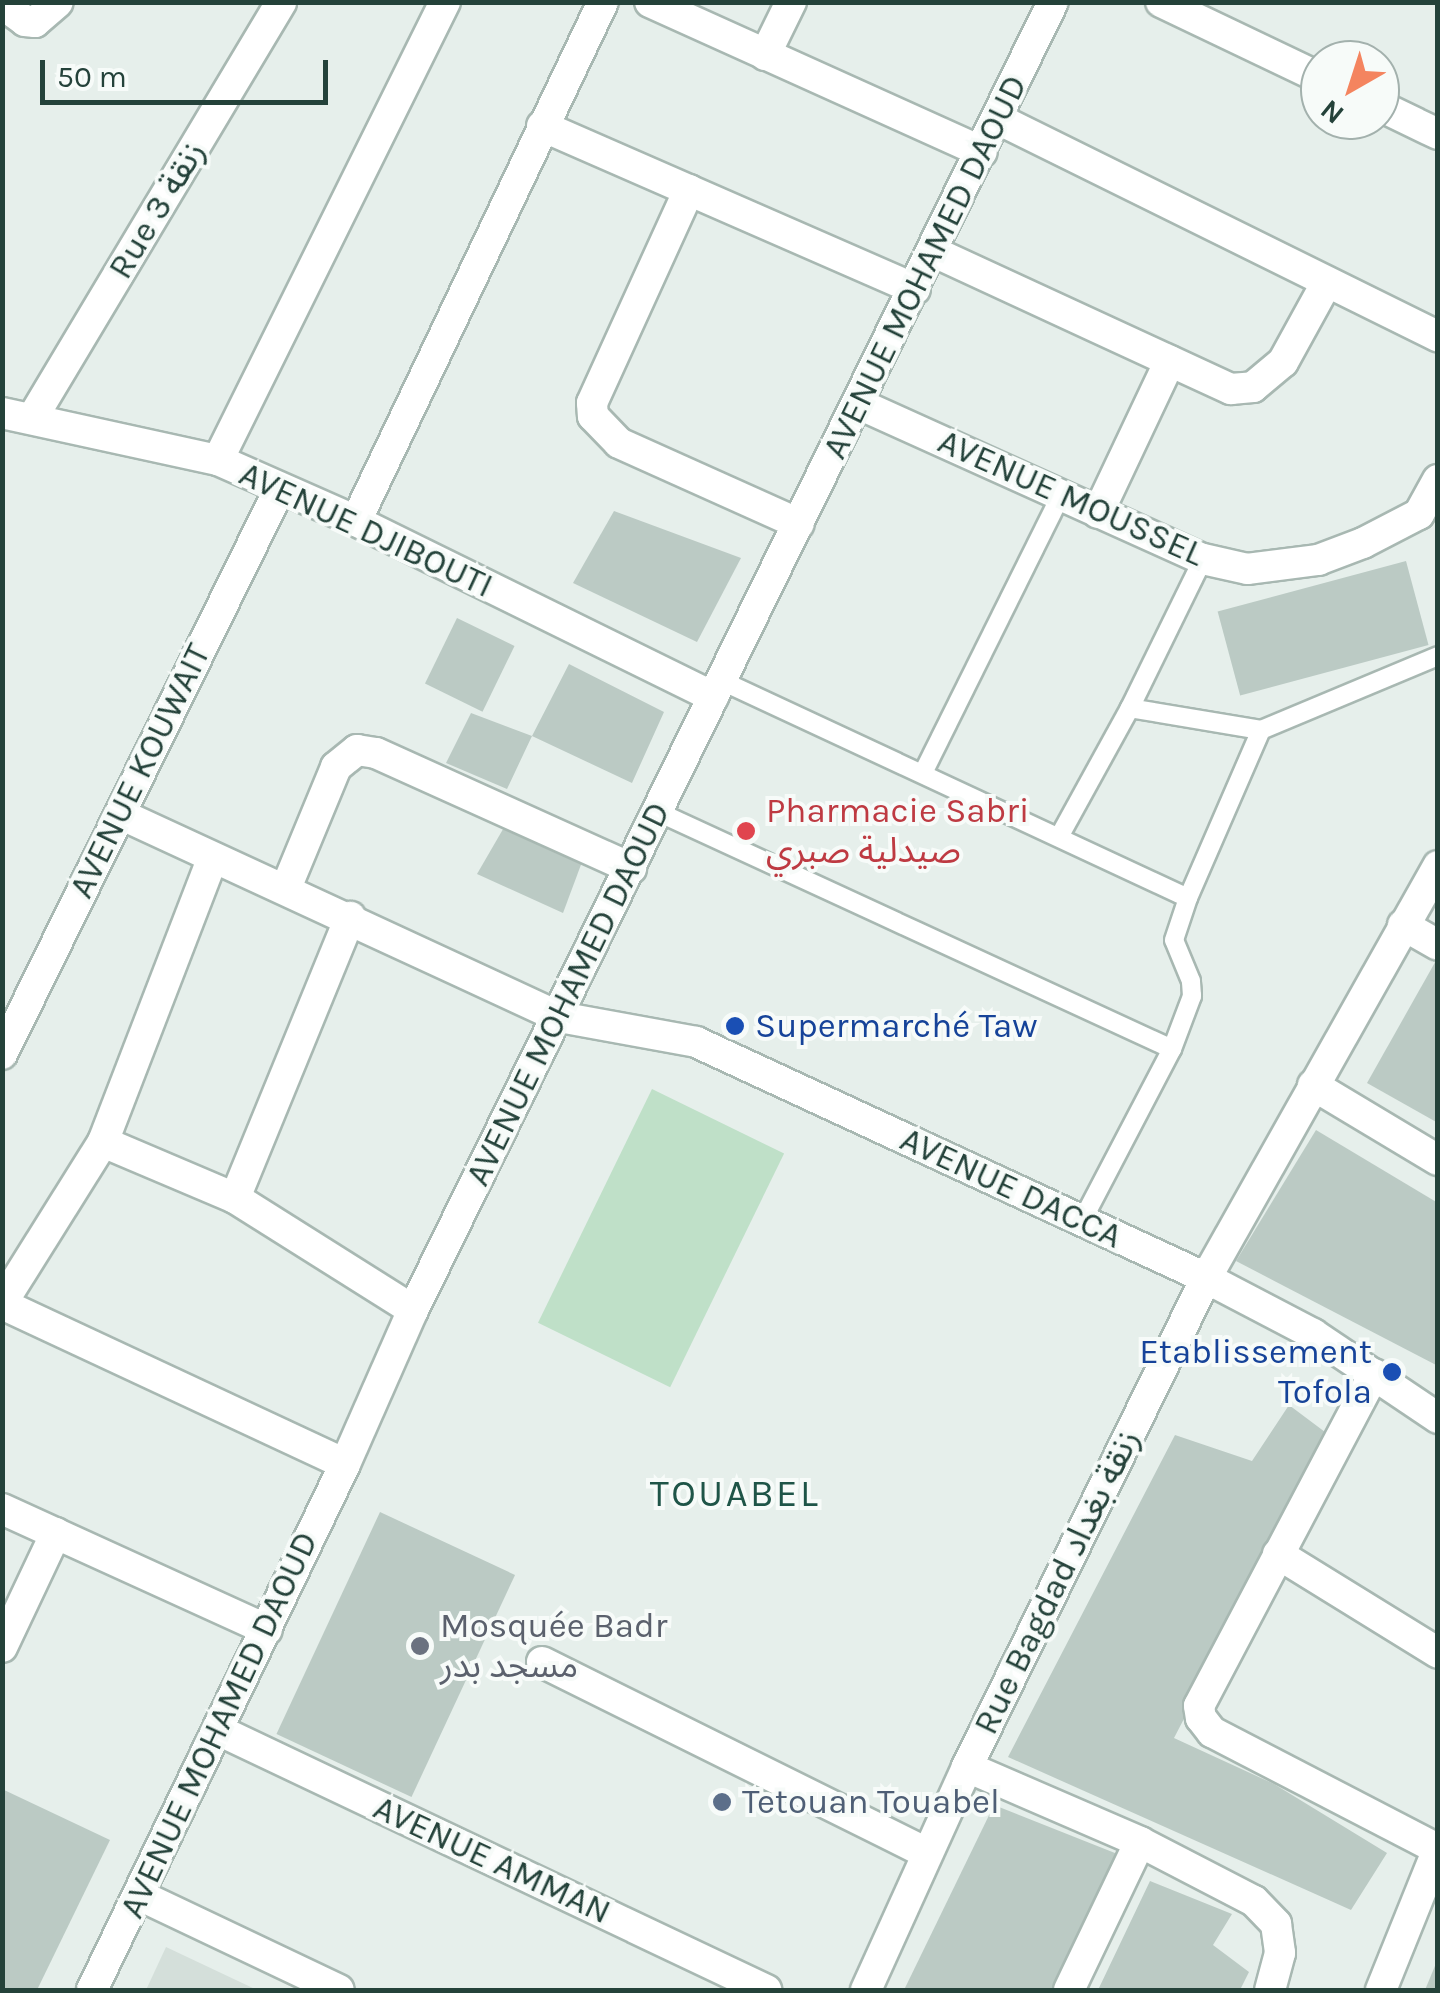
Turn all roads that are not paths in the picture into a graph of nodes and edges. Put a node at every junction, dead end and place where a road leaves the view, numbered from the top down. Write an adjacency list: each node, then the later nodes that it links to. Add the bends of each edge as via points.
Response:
1 (58, 2): 9 (street, via 35,22)
2 (281, 2): 24 (street, Rue 3 زنقة)
3 (445, 2): 25 (street)
4 (602, 2): 14 (street)
5 (650, 2): 10 (street)
6 (791, 2): 10 (street)
7 (1053, 2): 13 (street, AVENUE MOHAMED DAOUD)
8 (1162, 2): 11 (street)
9 (2, 4)
10 (765, 55): 16 (street)
11 (1300, 68)
12 (1400, 116): 15 (street)
13 (998, 119): 16 (street, AVENUE MOHAMED DAOUD); 19 (street)
14 (542, 126): 17 (street); 31 (street)
15 (1438, 134)
16 (982, 152): 18 (street, AVENUE MOHAMED DAOUD)
17 (689, 190): 20 (street); 32 (street, via 592,403 593,416 619,443)
18 (934, 252): 20 (street, AVENUE MOHAMED DAOUD); 22 (street)
19 (1327, 282): 21 (street); 22 (street, via 1283,362 1253,387 1231,389)
20 (916, 289): 23 (street, AVENUE MOHAMED DAOUD)
21 (1438, 336)
22 (1170, 361): 29 (street)
23 (860, 404): 28 (street, AVENUE MOUSSEL); 32 (street, AVENUE MOHAMED DAOUD)
24 (18, 414): 25 (street, AVENUE DJIBOUTI)
25 (218, 460): 27 (street, AVENUE DJIBOUTI)
26 (1438, 480): 30 (street, AVENUE MOUSSEL)
27 (279, 490): 31 (street, AVENUE DJIBOUTI); 40 (street, AVENUE KOUWAIT)
28 (1060, 497): 29 (street, AVENUE MOUSSEL); 38 (lane)
29 (1098, 513): 33 (street, AVENUE MOUSSEL)
30 (1428, 520): 33 (street, AVENUE MOUSSEL, via 1318,560 1248,569)
31 (356, 521): 35 (street, AVENUE DJIBOUTI)
32 (800, 524): 35 (street, AVENUE MOHAMED DAOUD)
33 (1203, 560): 36 (lane)
34 (1438, 656): 37 (lane)
35 (716, 688): 38 (lane); 39 (street, AVENUE MOHAMED DAOUD)
36 (1130, 708): 37 (lane); 41 (lane)
37 (1262, 730): 46 (lane)
38 (923, 774): 41 (lane)
39 (658, 812): 44 (street, AVENUE MOHAMED DAOUD); 51 (lane)
40 (120, 814): 42 (street, AVENUE DACCA); 52 (street, AVENUE KOUWAIT)
41 (1058, 837): 46 (lane)
42 (212, 859): 45 (street, AVENUE DACCA); 54 (street)
43 (1438, 866): 48 (street, Rue Bagdad زنقة بغداد)
44 (631, 868): 45 (street, via 376,752 357,750 336,766); 50 (street, AVENUE MOHAMED DAOUD)
45 (286, 888): 47 (street, AVENUE DACCA)
46 (1188, 898): 51 (lane, via 1174,940 1192,996)
47 (350, 917): 50 (street, AVENUE DACCA); 56 (street)
48 (1404, 925): 49 (street); 53 (street, Rue Bagdad زنقة بغداد)
49 (1438, 945)
50 (559, 1016): 57 (street, AVENUE DACCA, via 696,1042); 60 (street, AVENUE MOHAMED DAOUD)
51 (1172, 1049): 57 (lane)
52 (2, 1054)
53 (1313, 1085): 55 (street); 58 (street, Rue Bagdad زنقة بغداد)
54 (104, 1142): 56 (street); 59 (street)
55 (1438, 1160)
56 (235, 1198): 60 (street)
57 (1082, 1221): 58 (street, AVENUE DACCA)
58 (1206, 1278): 61 (street, AVENUE DACCA); 72 (street, Rue Bagdad زنقة بغداد)
59 (2, 1303): 63 (street)
60 (413, 1310): 63 (street, AVENUE MOHAMED DAOUD)
61 (1374, 1374): 62 (street, AVENUE DACCA); 66 (street)
62 (1438, 1418)
63 (345, 1464): 67 (street, AVENUE MOHAMED DAOUD)
64 (2, 1509): 65 (street)
65 (56, 1533): 67 (street); 68 (street)
66 (1278, 1554): 69 (street); 74 (street, via 1199,1706 1205,1726)
67 (266, 1630): 71 (street, AVENUE MOHAMED DAOUD)
68 (2, 1646)
69 (1438, 1653)
70 (542, 1662): 75 (street)
71 (218, 1730): 76 (street, AVENUE MOHAMED DAOUD); 79 (street, AVENUE AMMAN)
72 (966, 1767): 73 (street); 75 (street, Rue Bagdad زنقة بغداد)
73 (1140, 1842): 81 (street); 82 (street, via 1254,1901 1276,1924 1280,1952)
74 (1436, 1848): 83 (street)
75 (928, 1853): 80 (street, Rue Bagdad زنقة بغداد)
76 (139, 1895): 77 (street, AVENUE MOHAMED DAOUD); 78 (street)
77 (92, 1990)
78 (339, 1990)
79 (766, 1990)
80 (866, 1990)
81 (1069, 1990)
82 (1270, 1990)
83 (1381, 1990)

